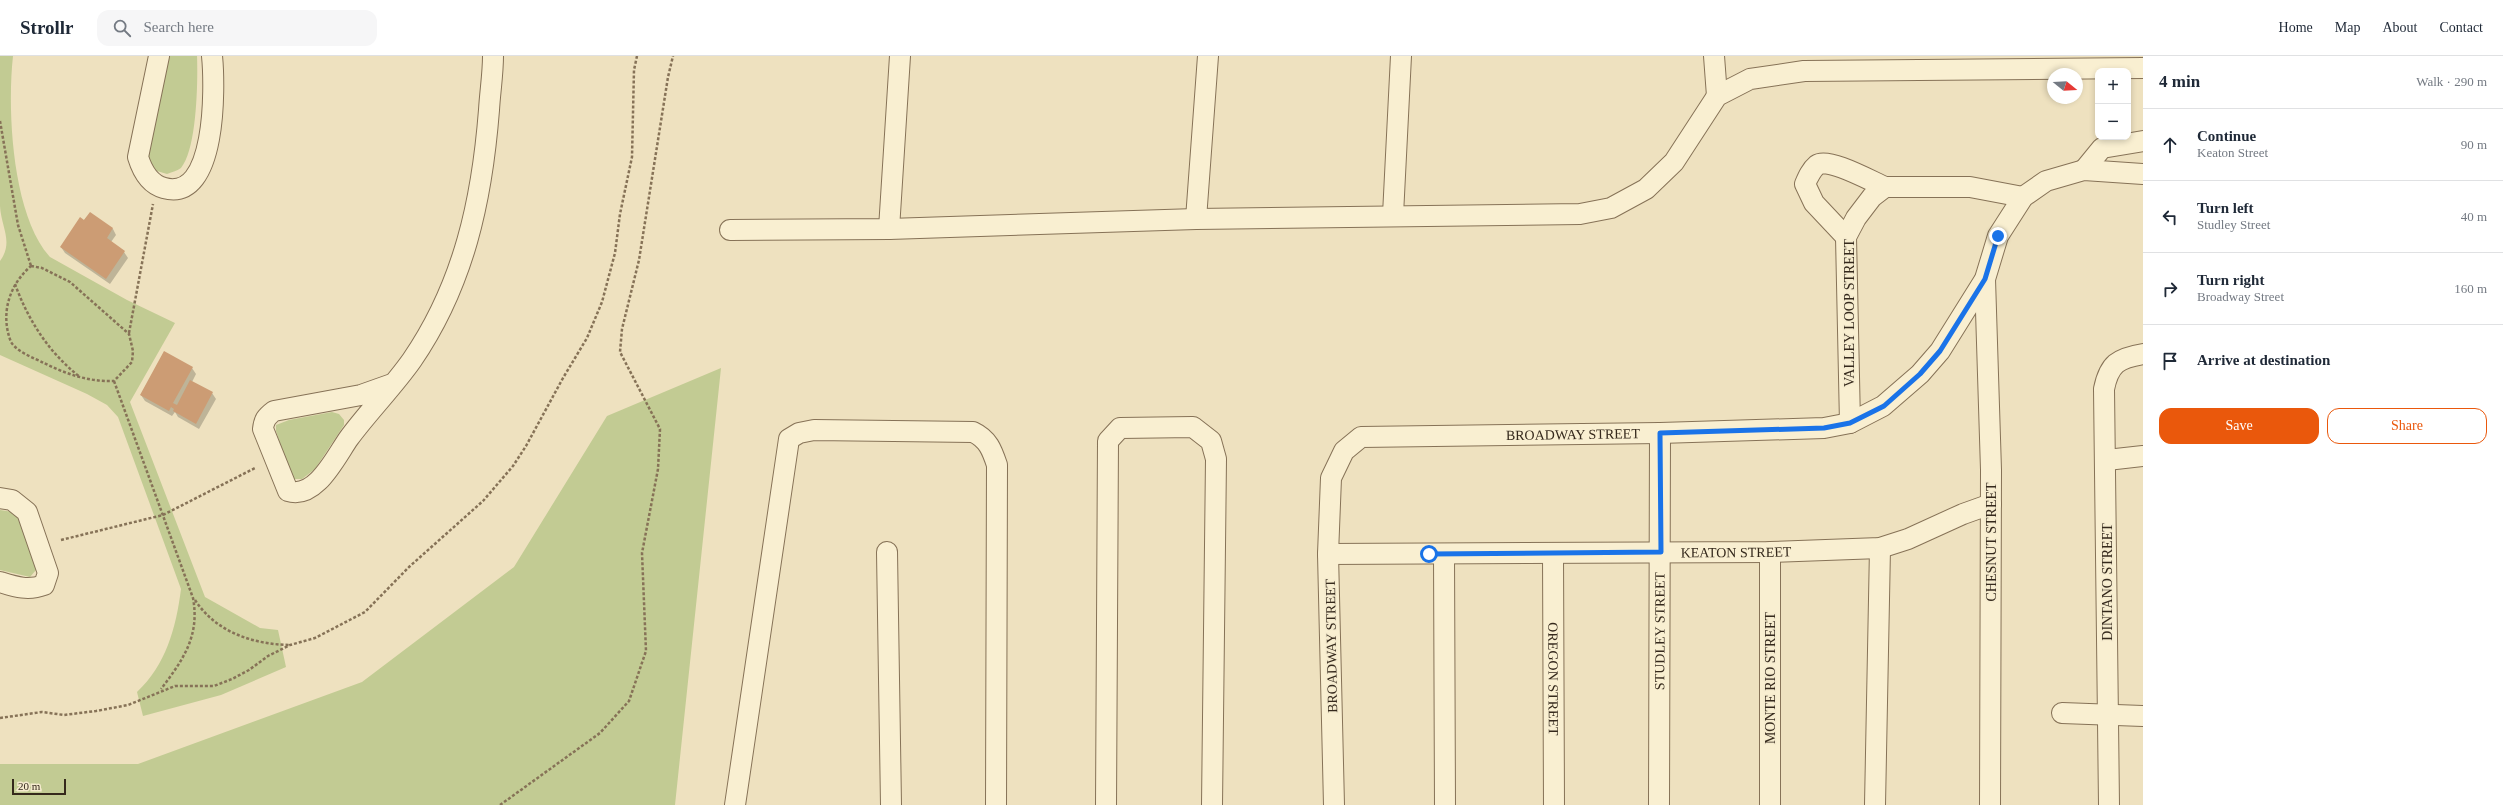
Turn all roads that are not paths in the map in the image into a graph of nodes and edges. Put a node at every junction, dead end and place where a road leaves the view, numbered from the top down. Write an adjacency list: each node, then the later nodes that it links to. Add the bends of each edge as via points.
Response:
1 (159, 56): 2 (street, via 138,156 141,167 155,184 176,189 189,185 196,178 210,135)
2 (212, 56)
3 (493, 56): 22 (street, via 486,146 473,227 440,313 412,360)
4 (900, 56): 17 (street)
5 (1208, 56): 16 (street)
6 (1400, 56): 15 (street)
7 (1714, 56): 9 (street)
8 (2143, 68): 9 (street, via 1804,71 1750,79)
9 (1717, 96): 15 (street, via 1674,162 1646,189 1611,208 1580,214)
10 (2143, 141): 11 (street, via 2102,148)
11 (2084, 170): 12 (street); 14 (street, BROADWAY STREET, via 2046,181)
12 (2143, 174)
13 (1885, 187): 14 (street, via 1970,187); 19 (street, VALLEY LOOP STREET, via 1872,197); 19 (street, via 1828,162 1818,164 1809,174 1805,184 1814,203)
14 (2023, 197): 20 (street, BROADWAY STREET, via 1998,236)
15 (1393, 215): 16 (street)
16 (1196, 219): 17 (street)
17 (889, 229): 18 (street)
18 (730, 230)
19 (1846, 237): 23 (street, VALLEY LOOP STREET)
20 (1985, 279): 23 (street, BROADWAY STREET, via 1940,351 1920,374 1884,406); 28 (street, CHESNUT STREET)
21 (2143, 354): 26 (street, DINTANO STREET, via 2116,362 2107,374 2104,389)
22 (392, 384): 22 (street, via 361,395 274,411 268,416 263,429 288,491 303,493 315,485)
23 (1850, 423): 24 (street, BROADWAY STREET, via 1824,428)
24 (1660, 433): 31 (street, STUDLEY STREET); 34 (street, BROADWAY STREET, via 1361,436 1344,451 1331,478)
25 (2143, 456): 26 (street)
26 (2106, 460): 38 (street, DINTANO STREET)
27 (0, 498): 36 (street, via 12,500 27,512 48,573 44,585 36,589 23,589)
28 (1991, 504): 29 (street, KEATON STREET); 51 (street, CHESNUT STREET)
29 (1880, 548): 32 (street, KEATON STREET); 50 (street)
30 (887, 552): 41 (street)
31 (1661, 552): 32 (street, KEATON STREET); 33 (street, KEATON STREET); 48 (street, STUDLEY STREET)
32 (1770, 552): 49 (street, MONTE RIO STREET)
33 (1553, 553): 35 (street, KEATON STREET); 47 (street, OREGON STREET)
34 (1328, 554): 35 (street, KEATON STREET); 45 (street, BROADWAY STREET)
35 (1444, 554): 46 (street)
36 (0, 582)
37 (2062, 713): 38 (street)
38 (2108, 715): 39 (street); 52 (street, DINTANO STREET)
39 (2143, 716)
40 (735, 805): 42 (street, via 789,439 799,433 814,430 973,432 982,436 990,445 997,465)
41 (891, 805)
42 (996, 805)
43 (1106, 805): 44 (street, via 1108,442 1120,428 1138,427 1193,427 1211,441 1216,459)
44 (1212, 805)
45 (1334, 805)
46 (1445, 805)
47 (1554, 805)
48 (1659, 805)
49 (1770, 805)
50 (1875, 805)
51 (1990, 805)
52 (2109, 805)

